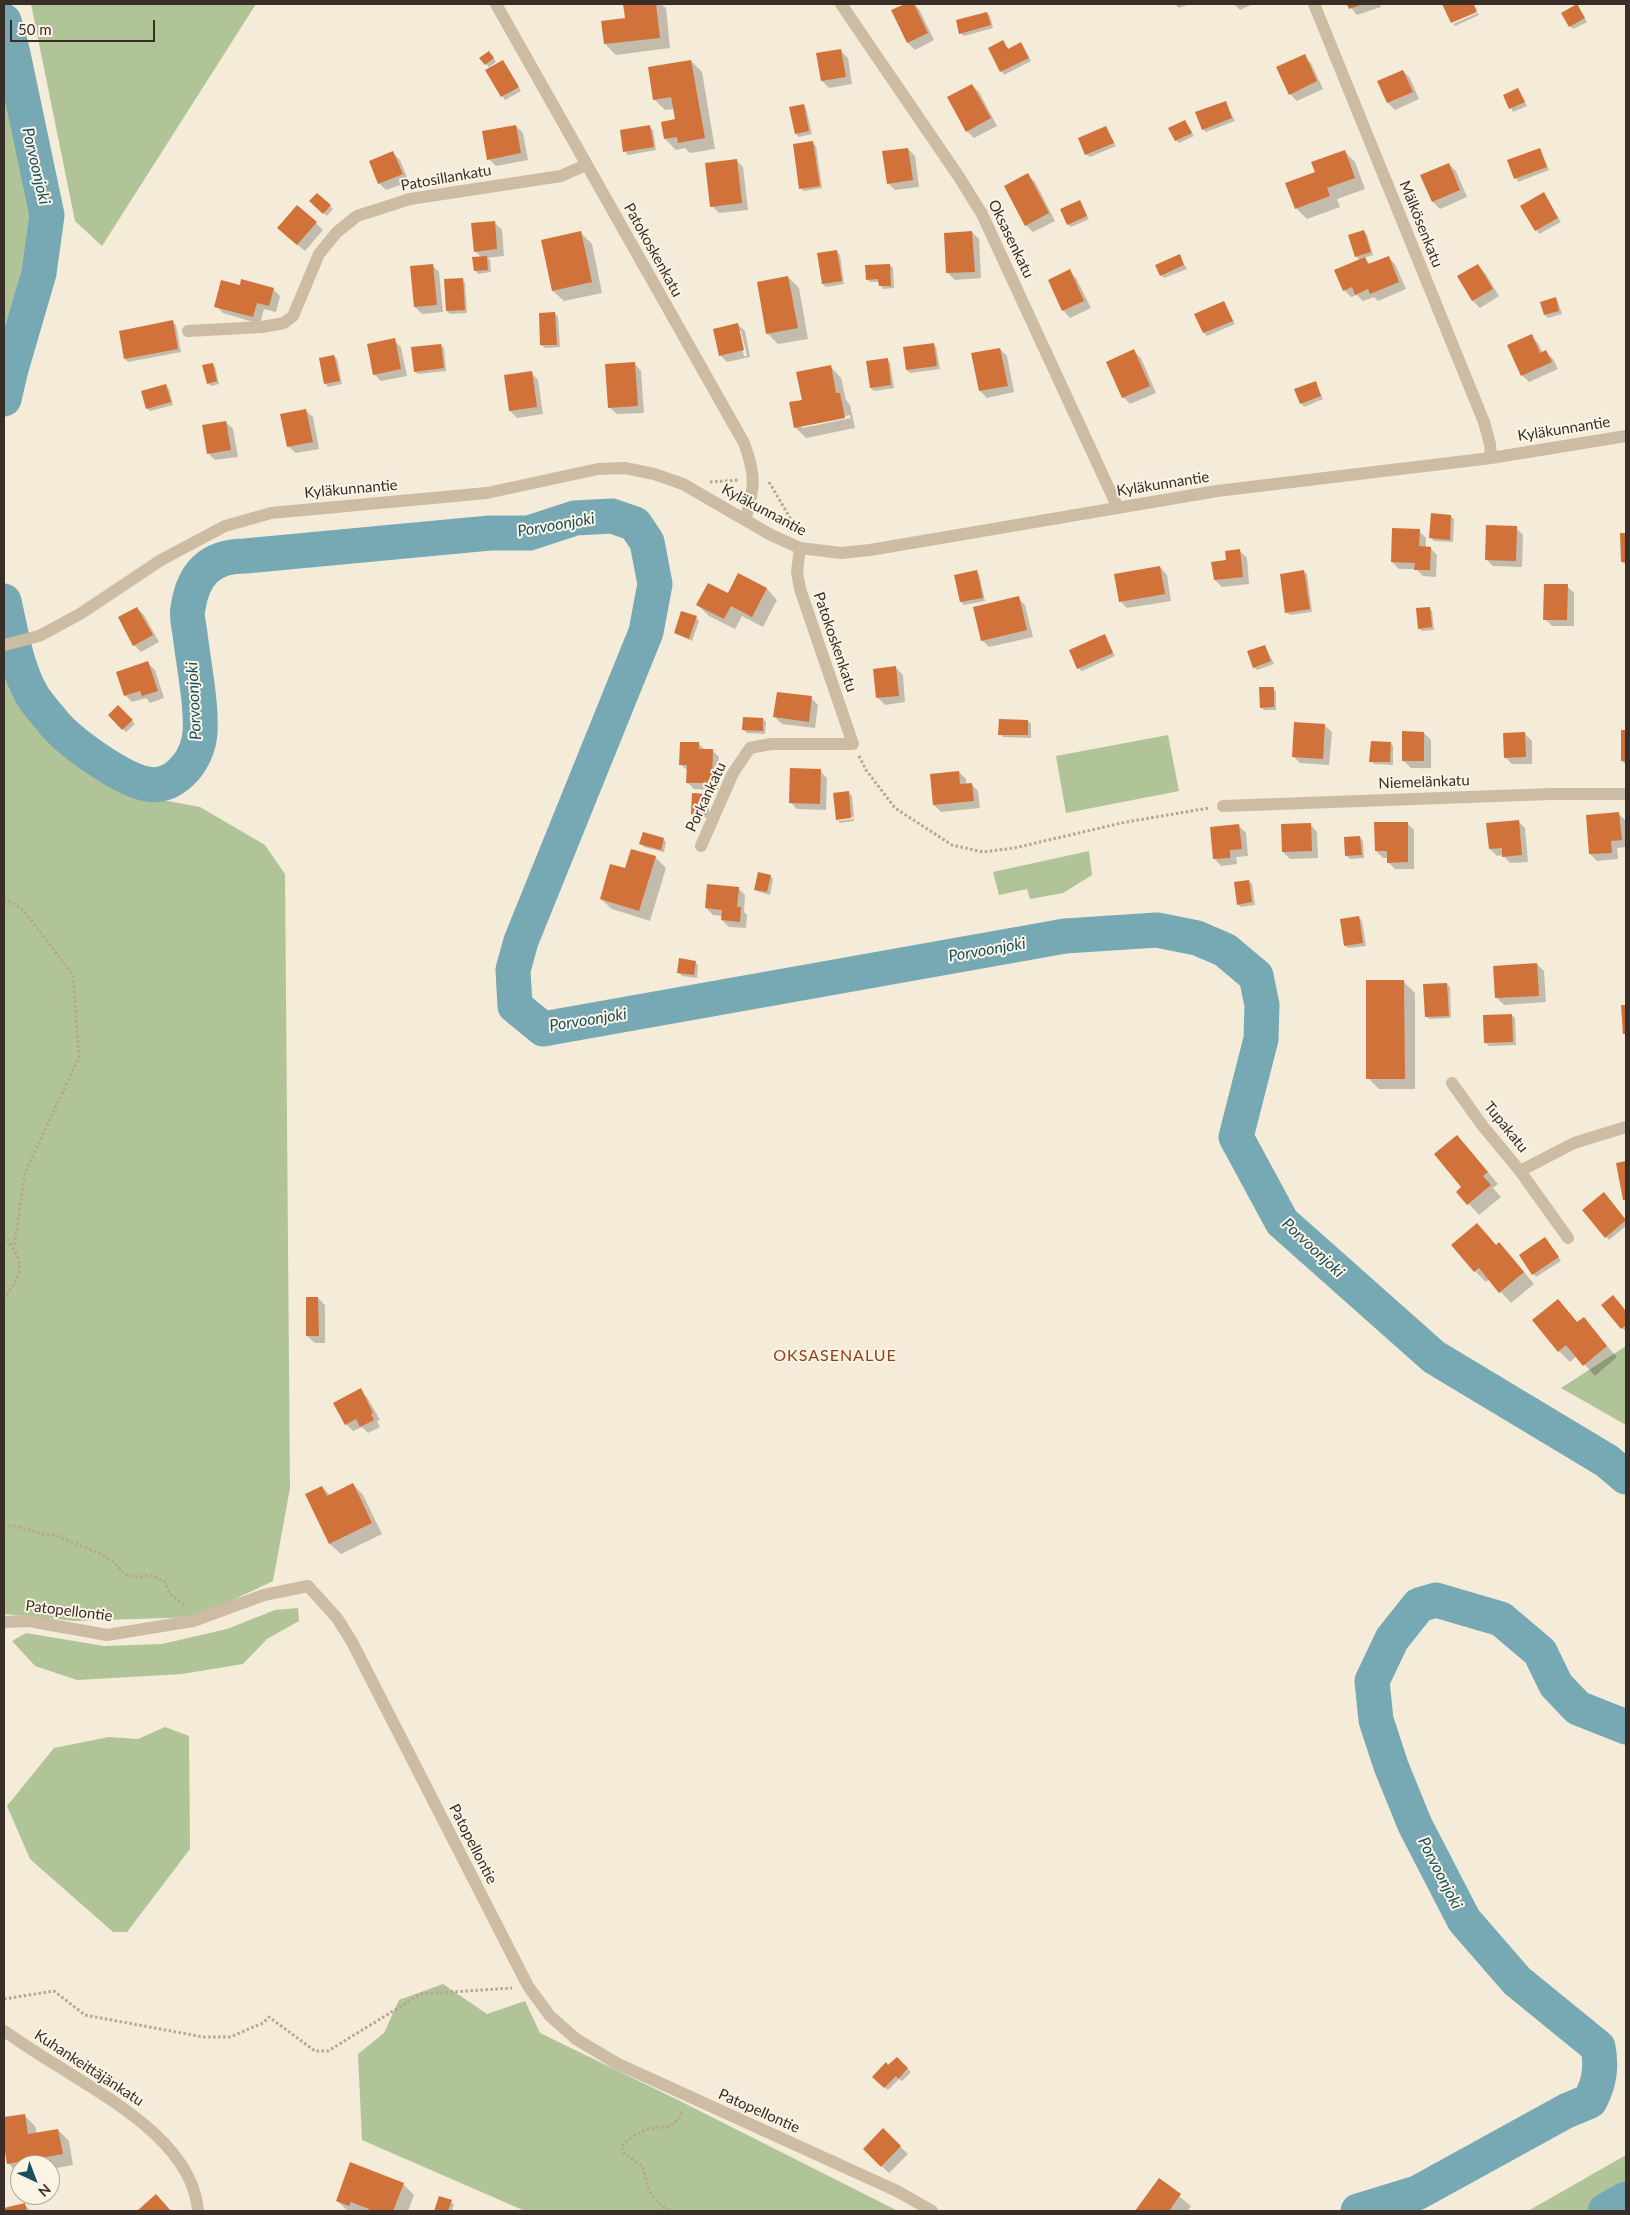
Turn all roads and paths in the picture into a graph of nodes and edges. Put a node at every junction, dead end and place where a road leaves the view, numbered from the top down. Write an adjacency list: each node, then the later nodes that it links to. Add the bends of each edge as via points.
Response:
1 (496, 4): 4 (street, Patokoskenkatu)
2 (841, 4): 10 (street, Oksasenkatu, via 982,214)
3 (1314, 4): 7 (street, Mälkösenkatu, via 1484,422)
4 (586, 165): 5 (street, Patosillankatu, via 562,176 410,199 357,216 336,232 320,254 293,316 284,323); 8 (street, Patokoskenkatu, via 744,443)
5 (188, 331)
6 (1626, 436): 7 (street, Kyläkunnantie)
7 (1490, 458): 10 (street, Kyläkunnantie, via 1217,491)
8 (753, 478): 9 (path); 11 (street, Patokoskenkatu); 12 (path, via 768,481 794,526)
9 (683, 484): 11 (street, Kyläkunnantie); 14 (street, Kyläkunnantie, via 626,468 598,469 487,492 271,514 225,526 161,560 80,614 39,636)
10 (1118, 508): 13 (street, Kyläkunnantie, via 870,550 841,553)
11 (745, 520): 13 (street, Kyläkunnantie)
12 (802, 532)
13 (800, 548): 15 (street, Patokoskenkatu, via 797,572 800,590)
14 (4, 645)
15 (853, 744): 17 (path, via 866,770 895,808 952,845 984,852 1126,822); 18 (street, Porkankatu, via 771,744 750,748 733,773)
16 (1626, 794): 17 (street, Niemelänkatu, via 1542,794)
17 (1223, 806)
18 (701, 846)
19 (4, 898): 25 (path, via 24,911 73,975 79,1057 25,1173)
20 (1452, 1083): 22 (street, Tupakatu)
21 (1626, 1127): 22 (street, Tupakatu, via 1574,1142)
22 (1520, 1170): 24 (street)
23 (4, 1235): 25 (path)
24 (1568, 1238)
25 (14, 1248): 26 (path, via 20,1265 16,1282)
26 (4, 1298)
27 (4, 1528): 28 (path, via 13,1525 55,1535 101,1554 129,1576 151,1575 165,1582 170,1594 193,1614)
28 (193, 1621): 29 (street, Patopellontie, via 107,1635 29,1621); 30 (street, Patopellontie, via 295,1587 308,1586 325,1602 352,1642)
29 (4, 1622)
30 (528, 1986): 31 (path, via 421,1994 328,2051 315,2051 269,2017 263,2023 230,2037 203,2037 85,2015 54,1991); 33 (street, Patopellontie, via 550,2016 582,2043 616,2063)
31 (4, 1999)
32 (4, 2031): 34 (street, Kuhankeittäjänkatu, via 114,2101 144,2124 184,2169 194,2189)
33 (688, 2096): 35 (path, via 679,2119 670,2127 640,2132 621,2147 643,2167 648,2191); 36 (street, Patopellontie, via 897,2191)
34 (198, 2211)
35 (669, 2211)
36 (932, 2211)

